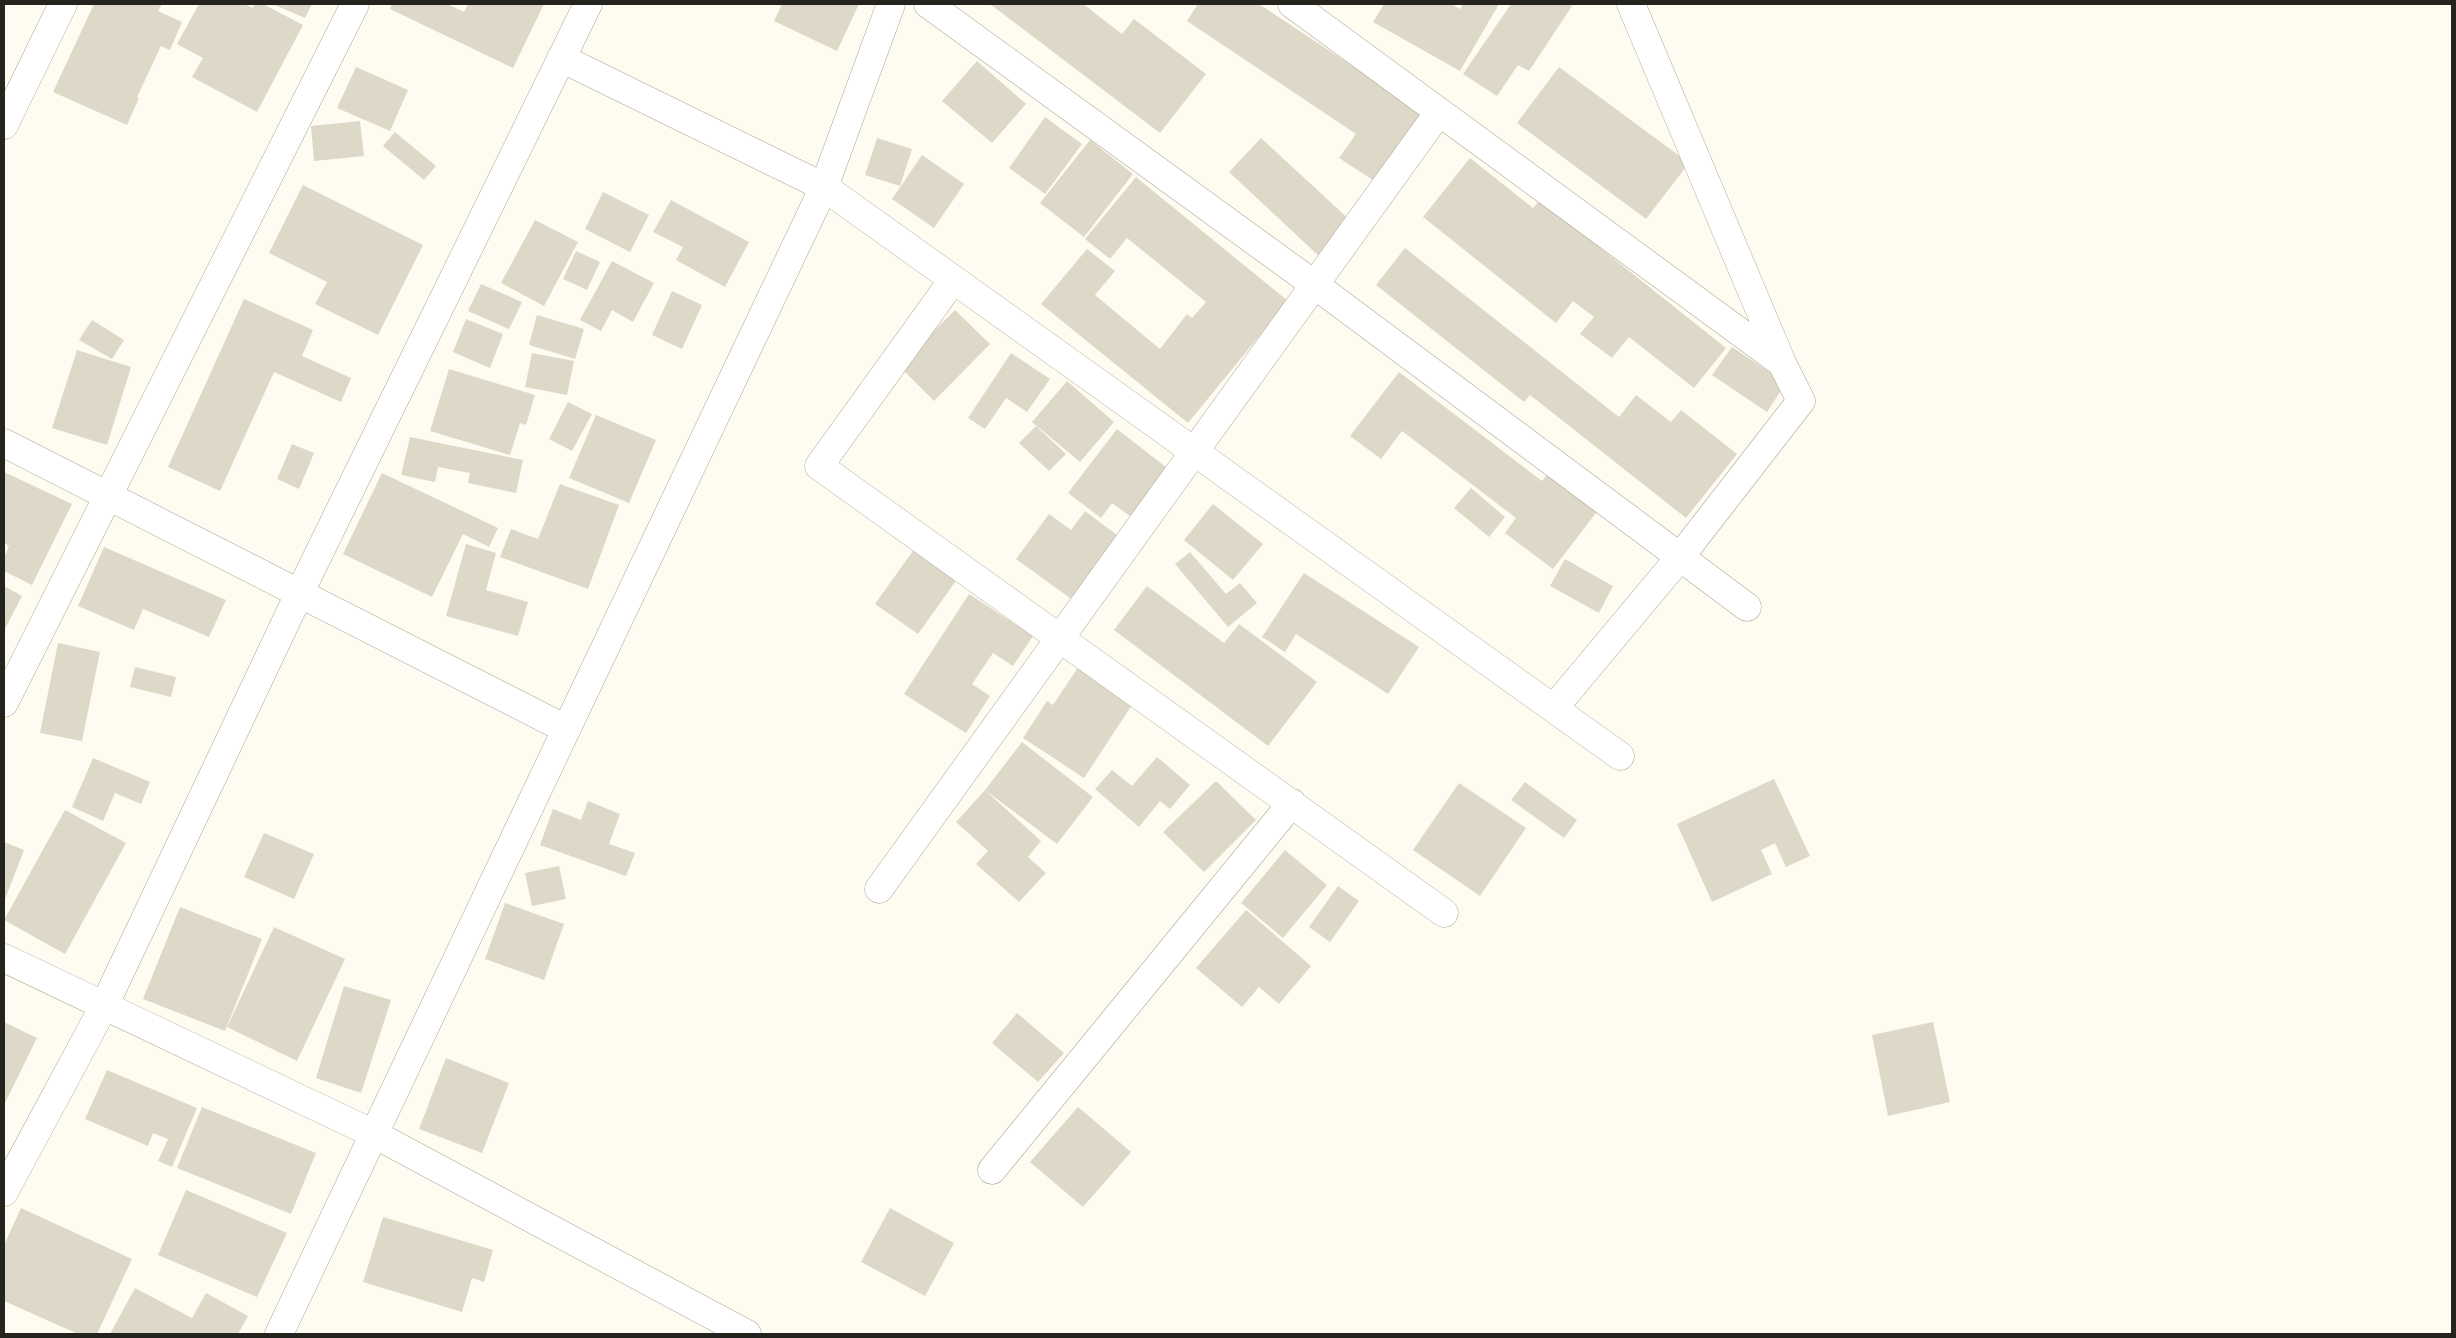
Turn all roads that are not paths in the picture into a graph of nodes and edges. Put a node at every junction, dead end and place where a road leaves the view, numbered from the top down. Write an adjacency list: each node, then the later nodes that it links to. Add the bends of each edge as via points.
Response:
1 (63, 4): 10 (street)
2 (356, 4): 17 (street)
3 (588, 4): 8 (street)
4 (892, 4): 11 (street)
5 (928, 4): 13 (street)
6 (1292, 4): 9 (street)
7 (1631, 4): 14 (street)
8 (561, 58): 11 (street); 19 (street)
9 (1439, 112): 13 (street); 14 (street)
10 (4, 125)
11 (824, 187): 12 (street); 24 (street)
12 (953, 280): 16 (street); 21 (street, via 819,466)
13 (1315, 284): 16 (street); 18 (street)
14 (1782, 364): 18 (street, via 1801,401)
15 (4, 443): 17 (street)
16 (1194, 452): 21 (street); 23 (street)
17 (108, 496): 19 (street); 22 (street)
18 (1680, 557): 20 (street); 23 (street)
19 (299, 594): 24 (street); 30 (street)
20 (1746, 607)
21 (1060, 638): 26 (street); 27 (street)
22 (4, 703)
23 (1554, 708): 25 (street)
24 (566, 729): 31 (street)
25 (1620, 756)
26 (1292, 803): 28 (street); 32 (street)
27 (879, 889)
28 (1444, 913)
29 (4, 958): 30 (street)
30 (104, 1006): 31 (street); 33 (street)
31 (374, 1134): 34 (street); 35 (street)
32 (992, 1170)
33 (4, 1192)
34 (278, 1334)
35 (748, 1334)

